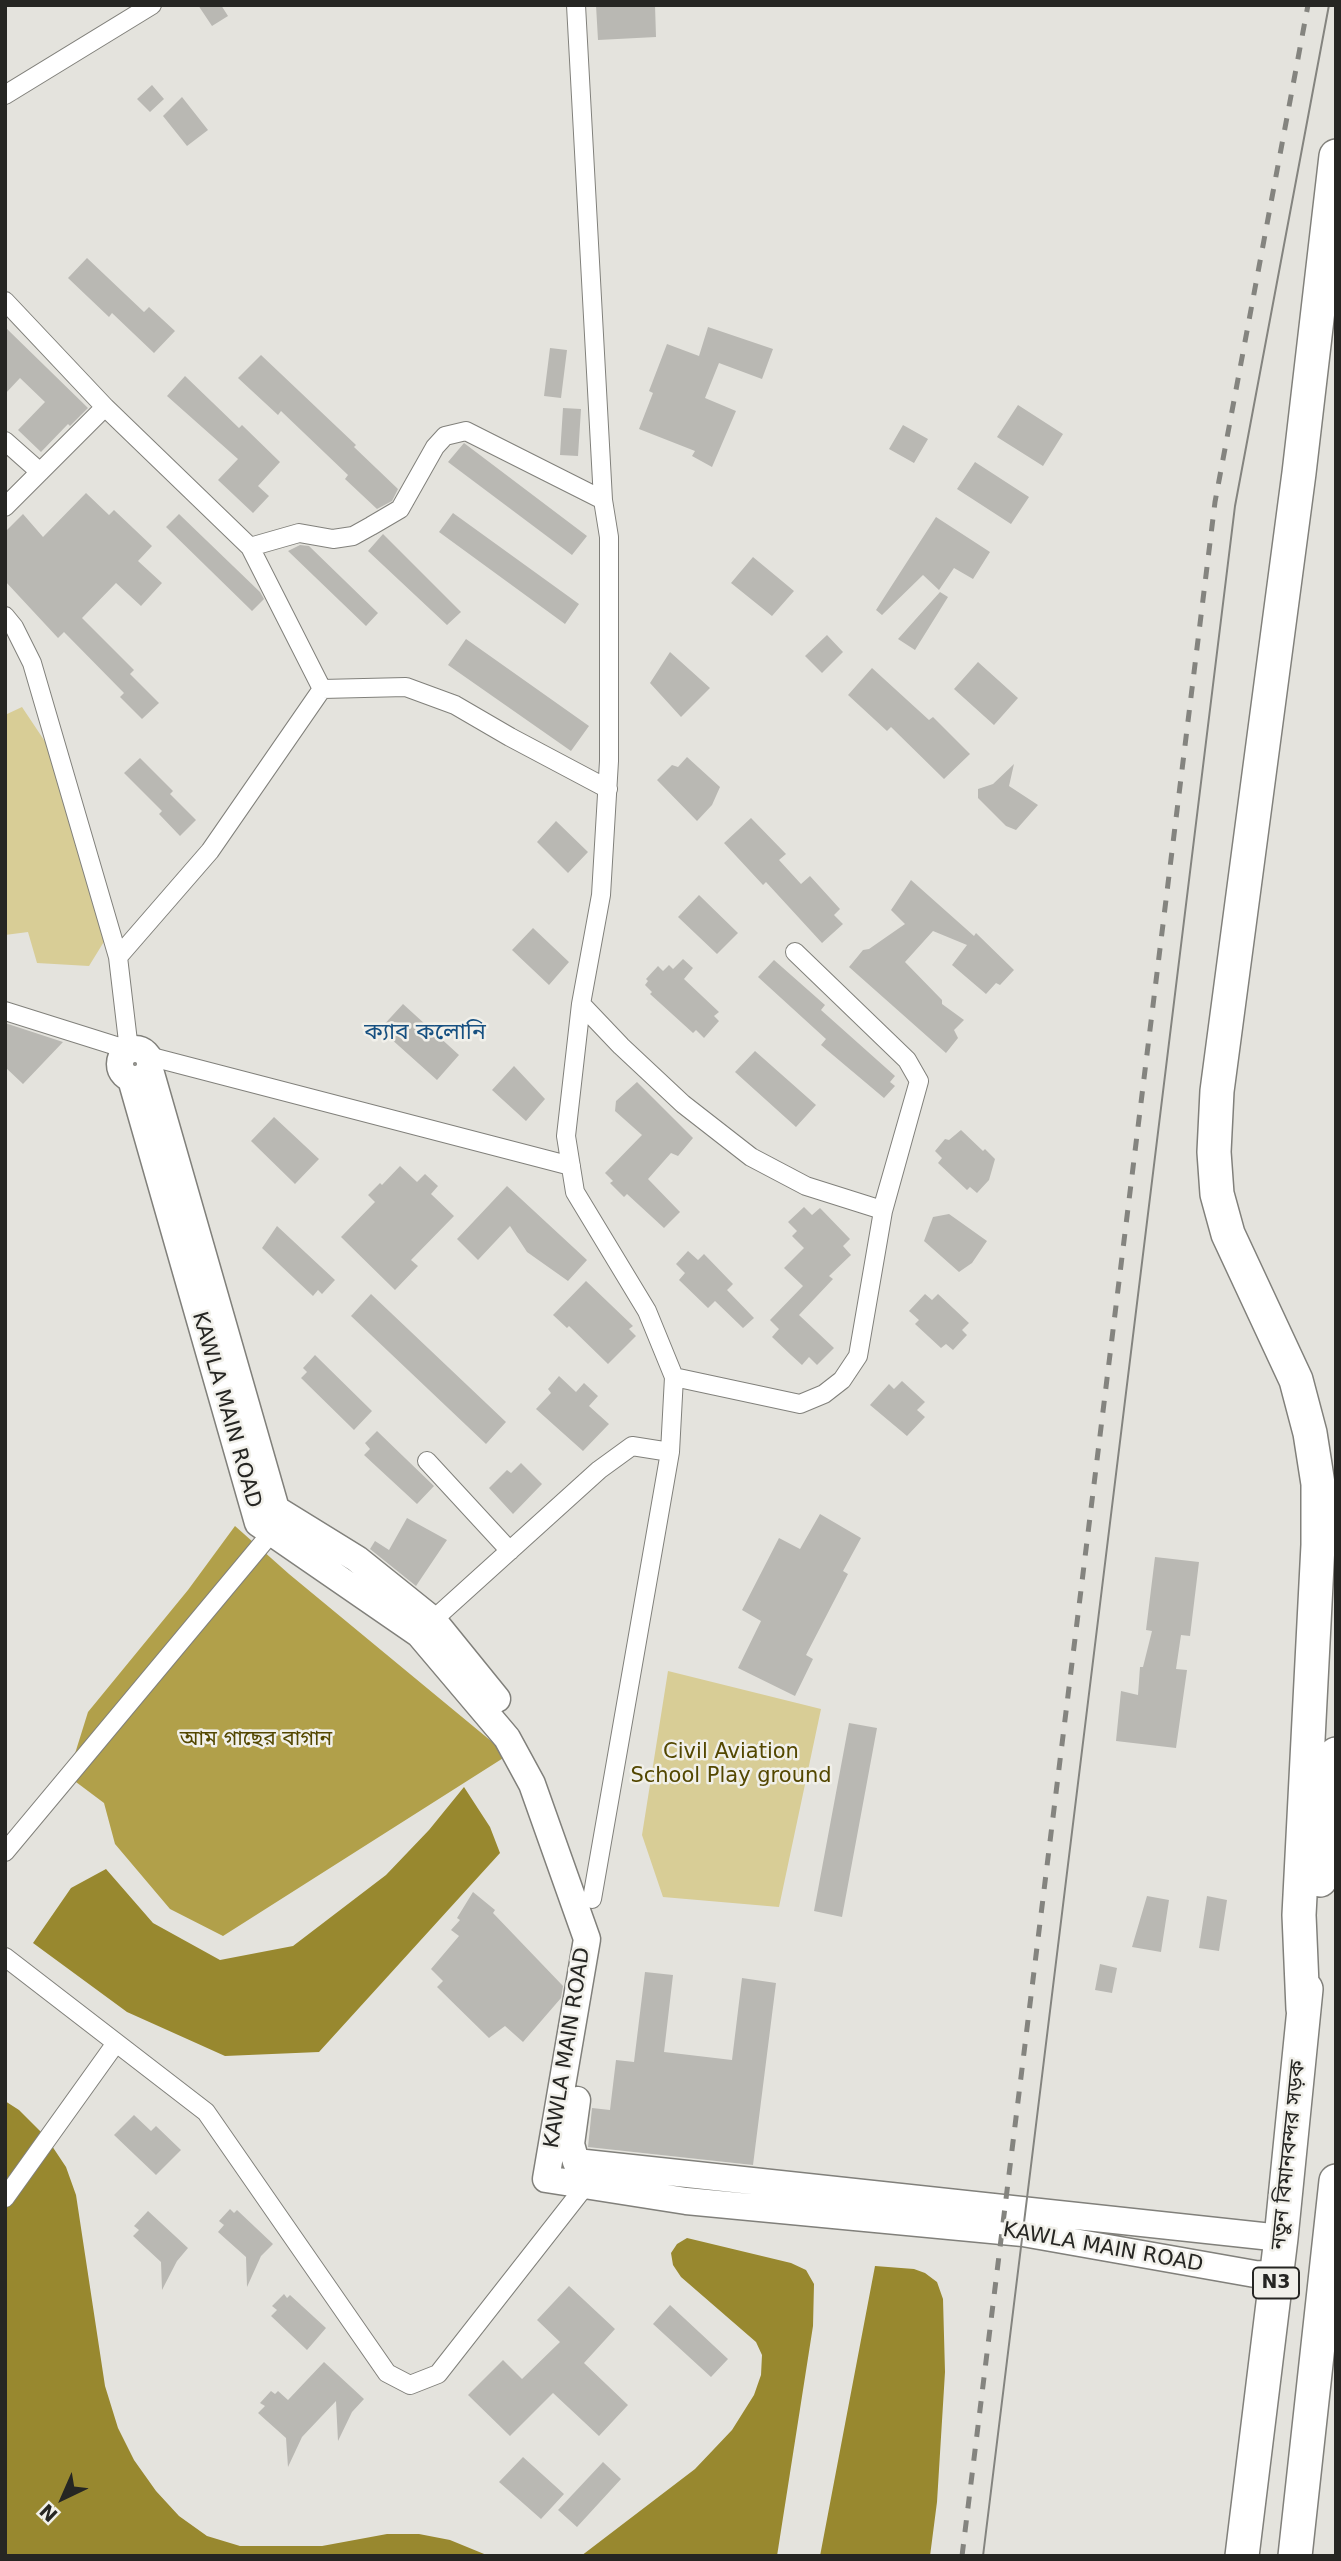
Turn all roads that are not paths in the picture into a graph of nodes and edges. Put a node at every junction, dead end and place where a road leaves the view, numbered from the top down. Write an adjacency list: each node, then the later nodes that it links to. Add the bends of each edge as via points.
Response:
1 (152, 5): 3 (street)
2 (576, 5): 9 (street)
3 (5, 95)
4 (1336, 156): 32 (highway, via 1217,1091 1214,1152 1217,1194 1228,1234 1296,1380 1318,1484 1302,1843)
5 (5, 301): 6 (street)
6 (106, 407): 8 (street); 11 (street)
7 (5, 441): 8 (street)
8 (40, 472): 10 (street)
9 (603, 500): 11 (street, via 466,431 445,436 400,509 372,526 353,536 333,539 299,533); 14 (street, via 609,537)
10 (5, 507)
11 (250, 547): 13 (street)
12 (5, 616): 16 (street, via 32,663)
13 (322, 689): 14 (street, via 407,687 456,705); 16 (street, via 210,851)
14 (608, 789): 17 (street, via 601,895)
15 (795, 952): 20 (street, via 907,1060 919,1081)
16 (118, 957): 19 (street)
17 (581, 1004): 20 (street, via 683,1104 751,1157 806,1186 882,1210); 21 (street, via 566,1136)
18 (5, 1011): 19 (street)
19 (140, 1064): 21 (street); 25 (street, KAWLA MAIN ROAD, via 258,1523); 27 (street, KAWLA MAIN ROAD, via 276,1509 357,1559)
20 (897, 1159): 22 (street, via 883,1211 858,1356 842,1380 800,1404)
21 (571, 1166): 22 (street, via 575,1192 647,1311)
22 (674, 1377): 23 (street)
23 (670, 1451): 26 (street, via 632,1446); 30 (street)
24 (428, 1461): 26 (street)
25 (272, 1532): 29 (street); 35 (street, KAWLA MAIN ROAD, via 419,1634 507,1738 532,1784 587,1939 546,2179)
26 (510, 1551): 27 (street)
27 (433, 1620): 30 (street, KAWLA MAIN ROAD, via 520,1728 546,1772)
28 (1336, 1754): 32 (highway, নতুন বিমানবন্দর সড়ক / N3)
29 (5, 1852)
30 (592, 1899): 37 (street, KAWLA MAIN ROAD, via 600,1929 571,2144 576,2162)
31 (5, 1957): 33 (street)
32 (1303, 2009): 37 (highway, নতুন বিমানবন্দর সড়ক / N3)
33 (116, 2043): 35 (street, via 206,2112 387,2373 410,2385 438,2374); 36 (street)
34 (1336, 2180): 40 (highway, N3)
35 (586, 2185): 38 (street, KAWLA MAIN ROAD, via 686,2201 1023,2233)
36 (5, 2198)
37 (1282, 2238): 38 (highway, নতুন বিমানবন্দর সড়ক / N3)
38 (1277, 2275): 39 (highway, নতুন বিমানবন্দর সড়ক / N3)
39 (1242, 2556)
40 (1295, 2556)

